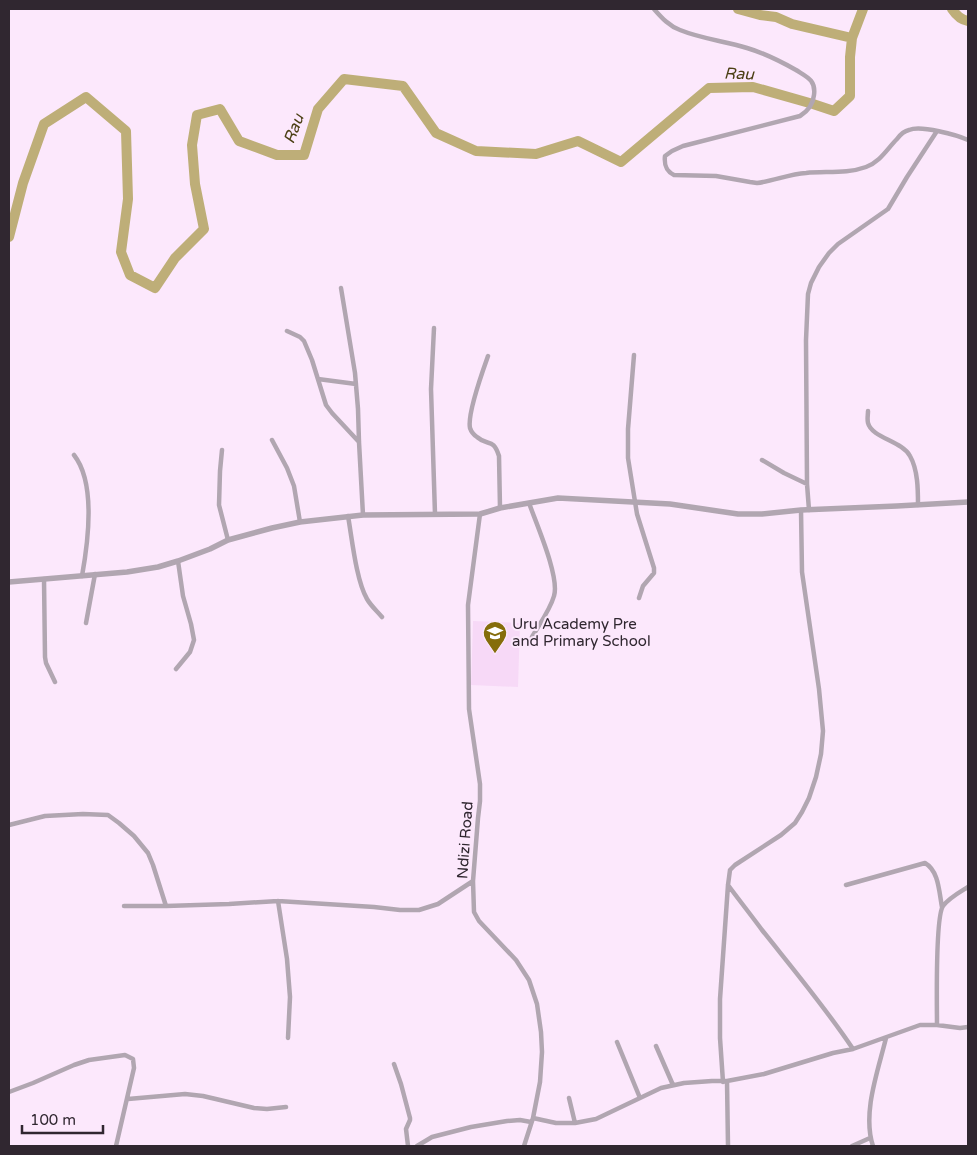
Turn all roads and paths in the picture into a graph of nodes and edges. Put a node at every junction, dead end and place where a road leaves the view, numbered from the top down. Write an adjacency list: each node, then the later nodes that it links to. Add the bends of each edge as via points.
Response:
1 (654, 9): 2 (street, via 678,30 769,55 805,76 815,88 813,104 800,116 672,150 664,162 674,175 716,176 757,182 805,173 858,170 876,162 908,130)
2 (937, 131): 3 (street); 17 (street, via 888,209 838,244 819,267 811,283 806,340)
3 (968, 140)
4 (341, 288): 10 (street)
5 (434, 328): 25 (street, via 431,389)
6 (287, 331): 9 (street, via 304,341)
7 (634, 355): 20 (street, via 628,429)
8 (488, 356): 22 (street, via 477,387 470,428 480,440 491,443 499,456)
9 (318, 379): 10 (street); 13 (street, via 326,405)
10 (356, 384): 13 (street)
11 (868, 412): 21 (street, via 870,428 910,455)
12 (272, 440): 29 (street, via 294,486)
13 (359, 442): 27 (street)
14 (222, 450): 30 (street, via 219,505)
15 (74, 455): 33 (street, via 81,466 87,496 88,529)
16 (762, 460): 17 (street)
17 (807, 484): 24 (street)
18 (968, 502): 21 (street)
19 (529, 503): 20 (street, via 558,498); 22 (street); 39 (street, via 555,586 552,603)
20 (635, 503): 23 (street, via 670,504 738,514); 36 (street, via 654,568)
21 (918, 505): 24 (street)
22 (500, 508): 26 (street)
23 (801, 510): 24 (street); 44 (street, via 802,572 819,690 823,731 821,754 809,798 795,823 735,865 730,870)
24 (809, 510)
25 (435, 514): 26 (street); 27 (street)
26 (480, 514): 43 (street, Ndizi Road, via 468,618 470,709 480,784)
27 (363, 515): 28 (street)
28 (348, 516): 29 (street); 37 (street, via 364,591)
29 (300, 522): 30 (street)
30 (228, 540): 31 (street)
31 (178, 562): 32 (street, via 127,572); 40 (street, via 194,640 190,652)
32 (95, 574): 33 (street); 38 (street)
33 (82, 576): 34 (street)
34 (44, 579): 35 (street); 41 (street, via 45,657)
35 (9, 582)
36 (639, 598)
37 (382, 617)
38 (86, 623)
39 (532, 637)
40 (176, 669)
41 (55, 682)
42 (9, 825): 49 (street, via 45,816 108,815 134,836 148,853)
43 (474, 881): 47 (street, via 438,904 419,910); 66 (street, Ndizi Road, via 474,912 516,960 529,980 537,1004 542,1052)
44 (728, 885): 57 (street); 59 (street, via 720,999)
45 (846, 886): 50 (street, via 925,863 935,873)
46 (968, 887): 50 (street)
47 (278, 901): 49 (street); 53 (street, via 288,969)
48 (124, 906): 49 (street)
49 (166, 906)
50 (942, 907): 51 (street)
51 (936, 1025): 52 (street); 54 (street, via 920,1025)
52 (968, 1027)
53 (288, 1038)
54 (886, 1038): 57 (street); 68 (street, via 868,1114)
55 (617, 1042): 63 (street)
56 (656, 1046): 60 (street)
57 (853, 1049): 59 (street)
58 (394, 1064): 70 (street, via 410,1118 406,1129)
59 (725, 1082): 60 (street); 73 (street)
60 (673, 1085): 63 (street)
61 (9, 1092): 64 (street, via 89,1060 125,1055 133,1059 134,1068)
62 (569, 1098): 67 (street)
63 (640, 1098): 67 (street, via 596,1119)
64 (128, 1099): 65 (street, via 186,1094 254,1108); 69 (street)
65 (286, 1107)
66 (532, 1120): 67 (street); 71 (street, via 471,1127 432,1137); 72 (street, Ndizi Road)
67 (575, 1123)
68 (870, 1138): 74 (street); 75 (street)
69 (116, 1146)
70 (408, 1146)
71 (417, 1146)
72 (524, 1146)
73 (728, 1146)
74 (852, 1146)
75 (873, 1146)

